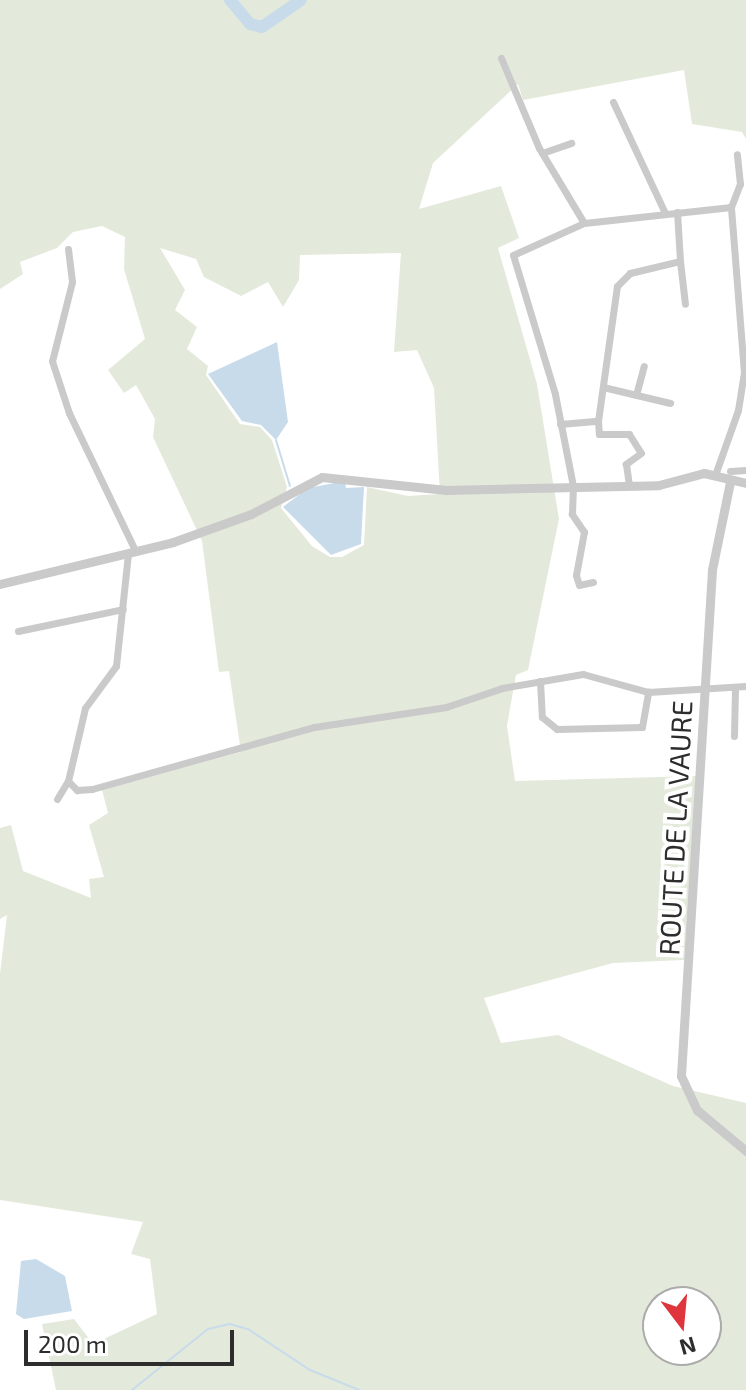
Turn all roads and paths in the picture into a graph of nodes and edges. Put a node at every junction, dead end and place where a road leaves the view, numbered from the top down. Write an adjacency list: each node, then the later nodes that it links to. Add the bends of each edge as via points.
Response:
1 (501, 58): 4 (street)
2 (613, 102): 9 (street)
3 (571, 143): 4 (street)
4 (542, 153): 10 (street)
5 (737, 154): 6 (street)
6 (743, 184): 7 (street)
7 (731, 207): 8 (street); 15 (street)
8 (677, 212): 9 (street); 12 (street)
9 (665, 213): 10 (street)
10 (584, 223): 21 (street, via 513,255 551,375)
11 (68, 249): 28 (street, via 72,282 52,361 69,413)
12 (680, 261): 13 (street); 16 (street, via 640,269 620,281)
13 (685, 304)
14 (644, 366): 17 (street)
15 (745, 373): 19 (street)
16 (603, 387): 17 (street); 20 (street)
17 (636, 395): 18 (street)
18 (670, 403)
19 (742, 411): 23 (street)
20 (598, 421): 21 (street); 26 (street, via 599,434 629,434 641,453 626,464)
21 (560, 424): 27 (street)
22 (746, 470): 24 (street)
23 (715, 475): 24 (street); 26 (street)
24 (730, 476): 25 (street); 36 (street, ROUTE DE LA VAURE, via 713,556)
25 (746, 483)
26 (629, 485): 27 (street)
27 (573, 486): 28 (street, via 417,489 322,477 251,514); 29 (street, via 572,514 584,532 576,575 579,585)
28 (132, 553): 30 (street); 31 (street)
29 (593, 582)
30 (0, 584)
31 (123, 609): 32 (street); 39 (street, via 116,666 85,708)
32 (18, 631)
33 (540, 681): 37 (street, via 591,674); 37 (street, via 542,717 557,729 642,727); 40 (street, via 446,707 314,727)
34 (746, 686): 35 (street)
35 (735, 688): 36 (street); 38 (street)
36 (704, 689): 37 (street); 41 (street, ROUTE DE LA VAURE, via 681,1076 697,1110)
37 (648, 692)
38 (734, 736)
39 (68, 781): 40 (street); 40 (street, via 57,799)
40 (83, 791)
41 (746, 1151)

